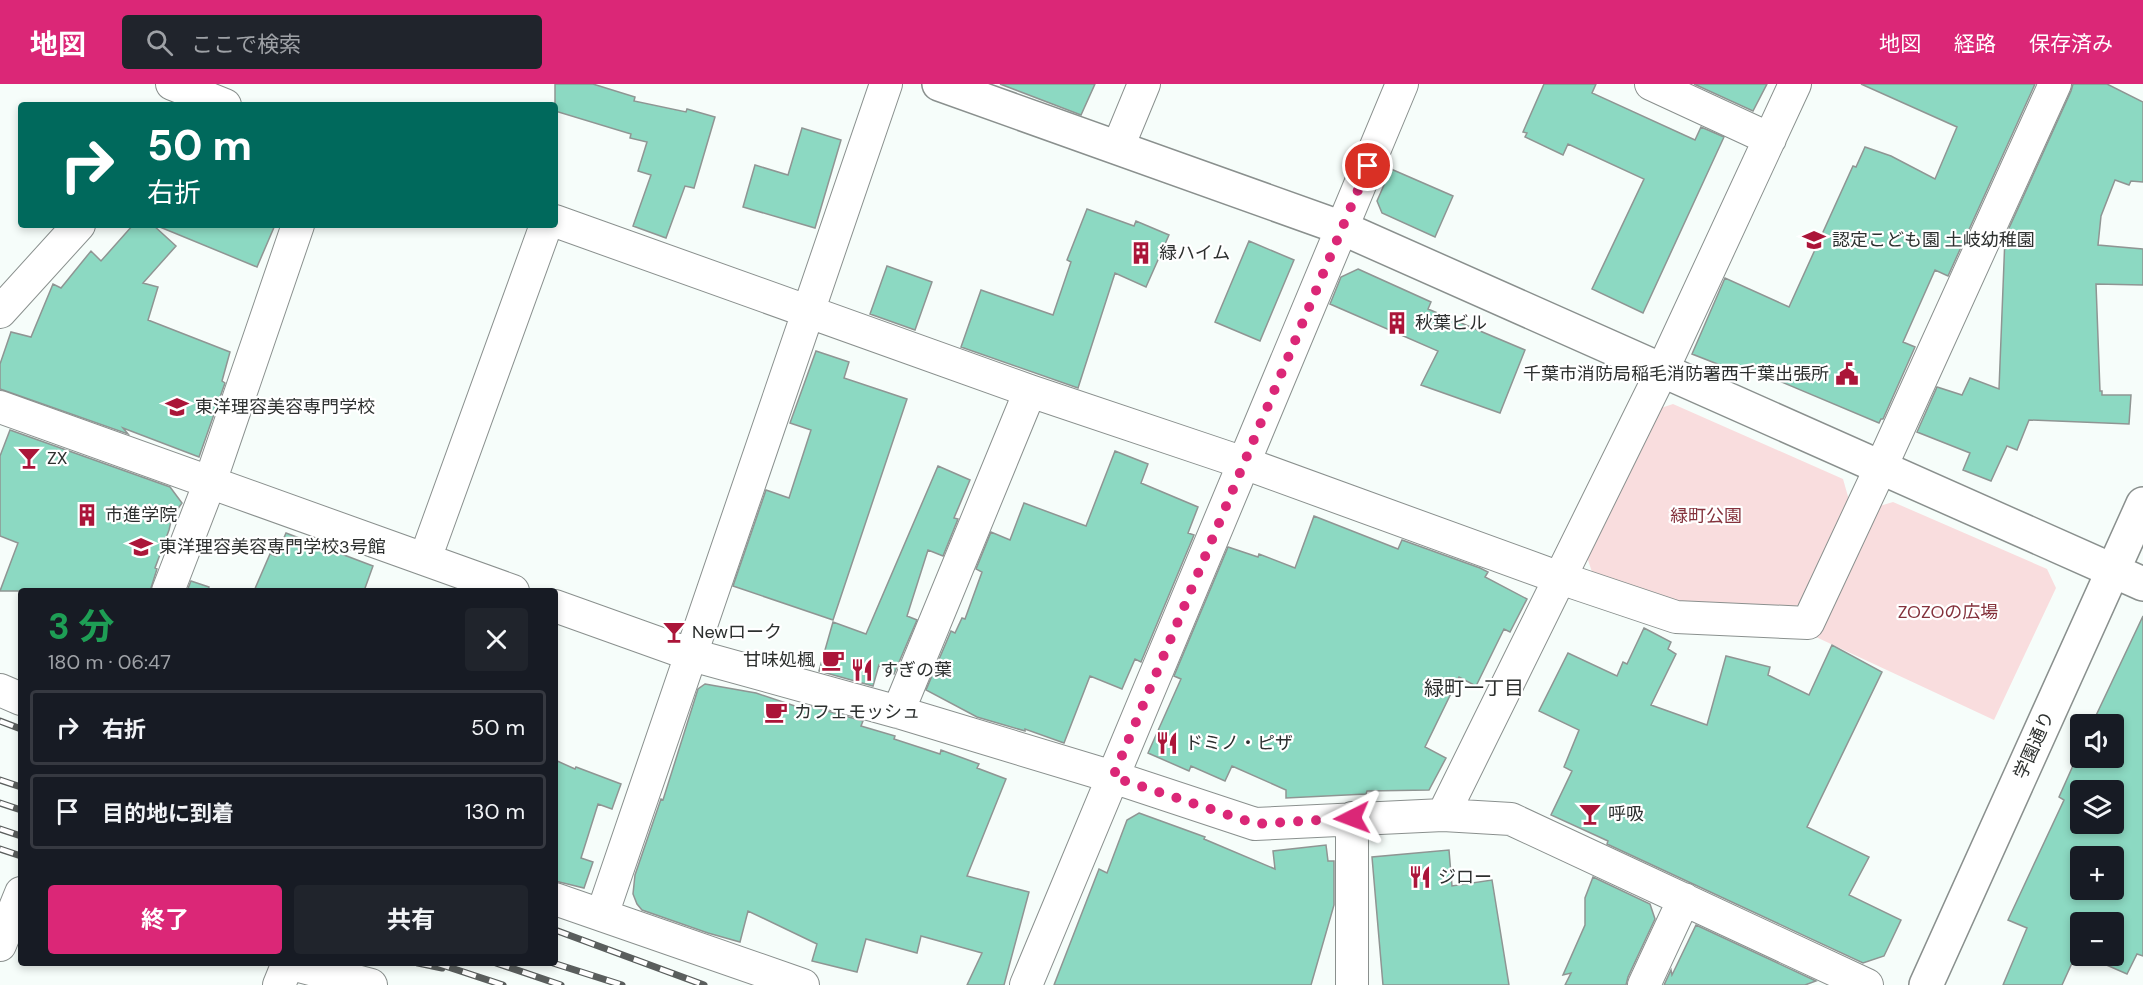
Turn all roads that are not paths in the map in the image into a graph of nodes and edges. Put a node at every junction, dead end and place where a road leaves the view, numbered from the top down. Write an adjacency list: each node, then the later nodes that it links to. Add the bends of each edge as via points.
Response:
1 (886, 84): 16 (street)
2 (939, 84): 9 (street)
3 (1144, 84): 9 (street)
4 (1402, 84): 14 (street)
5 (1651, 84): 8 (street)
6 (1795, 84): 8 (street)
7 (2055, 84): 21 (street)
8 (1770, 139): 17 (street)
9 (1118, 147): 14 (street)
10 (558, 222): 16 (street)
11 (76, 228): 15 (street)
12 (297, 228): 22 (street)
13 (545, 228): 24 (street)
14 (1342, 228): 17 (street); 20 (street)
15 (0, 312)
16 (808, 313): 18 (street); 31 (street)
17 (1662, 371): 21 (street); 26 (street)
18 (1030, 391): 20 (street); 34 (street)
19 (0, 407): 22 (street)
20 (1244, 463): 26 (street); 35 (street)
21 (1881, 467): 25 (street); 26 (street, via 1808,623 1676,617)
22 (210, 482): 24 (street); 28 (street)
23 (2143, 504): 25 (street, 学園通り)
24 (425, 559): 29 (street)
25 (2114, 571): 27 (street); 52 (street, 学園通り)
26 (1560, 578): 36 (street)
27 (2143, 584)
28 (169, 588)
29 (505, 588)
30 (558, 607): 31 (street)
31 (692, 655): 34 (street); 41 (street)
32 (0, 690): 33 (street)
33 (18, 698)
34 (898, 712): 35 (street)
35 (1113, 777): 37 (street, via 1256,824); 48 (street)
36 (1443, 815): 37 (street); 38 (street, via 1511,819)
37 (1352, 818): 49 (street)
38 (1684, 899): 50 (street); 51 (street)
39 (18, 900): 42 (street)
40 (558, 900): 41 (street)
41 (602, 915): 47 (street)
42 (0, 945)
43 (287, 966): 45 (street)
44 (299, 966): 46 (street)
45 (279, 985)
46 (372, 985)
47 (802, 985)
48 (1026, 985)
49 (1352, 985)
50 (1644, 985)
51 (1867, 985)
52 (1926, 985)

